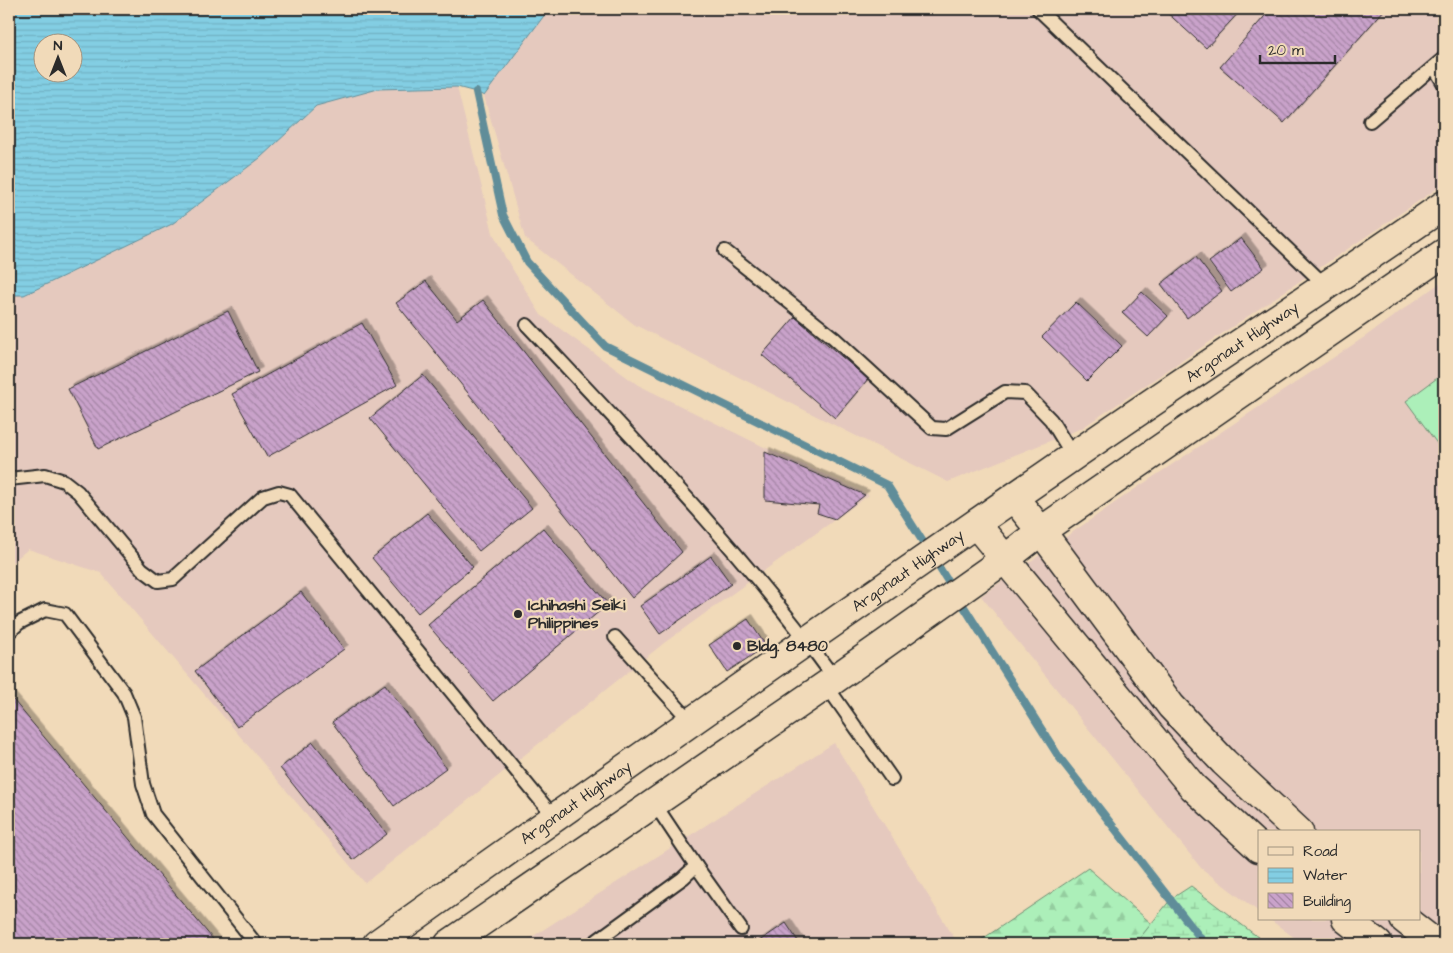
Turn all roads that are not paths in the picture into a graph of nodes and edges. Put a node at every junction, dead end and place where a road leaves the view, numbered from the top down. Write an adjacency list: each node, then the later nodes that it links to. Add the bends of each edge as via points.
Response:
1 (1038, 9): 8 (lane)
2 (1439, 62): 3 (lane); 4 (lane)
3 (1444, 84)
4 (1370, 121)
5 (1444, 205): 8 (main road, Argonaut Highway)
6 (725, 251): 10 (lane, via 834,338 932,428 946,429 1005,392 1025,393 1052,420)
7 (1444, 253): 14 (main road)
8 (1327, 287): 10 (main road, Argonaut Highway)
9 (527, 325): 18 (lane, via 659,467)
10 (1074, 456): 12 (main road, Argonaut Highway)
11 (9, 479): 23 (lane, via 45,475 64,481 78,492 142,568 158,582 174,578 263,497 279,492 290,495)
12 (1014, 498): 13 (main road, Argonaut Highway); 14 (main road)
13 (976, 524): 15 (main road); 18 (main road, Argonaut Highway)
14 (1040, 530): 15 (main road); 24 (main road, via 1170,706)
15 (1005, 559): 19 (main road); 25 (main road, via 1193,787)
16 (9, 632): 30 (lane, via 45,610 65,614 124,693 134,717 143,784 153,814)
17 (615, 637): 20 (lane)
18 (807, 641): 19 (lane); 20 (main road, Argonaut Highway)
19 (830, 682): 21 (lane); 22 (main road)
20 (692, 723): 23 (main road, Argonaut Highway)
21 (892, 779)
22 (654, 803): 26 (lane); 32 (main road)
23 (554, 817): 31 (main road, Argonaut Highway)
24 (1297, 830)
25 (1258, 847)
26 (696, 866): 29 (lane); 33 (lane)
27 (1347, 920): 34 (main road)
28 (1405, 920): 35 (main road)
29 (741, 929)
30 (249, 942)
31 (378, 944)
32 (449, 944)
33 (592, 944)
34 (1378, 944)
35 (1436, 944)

